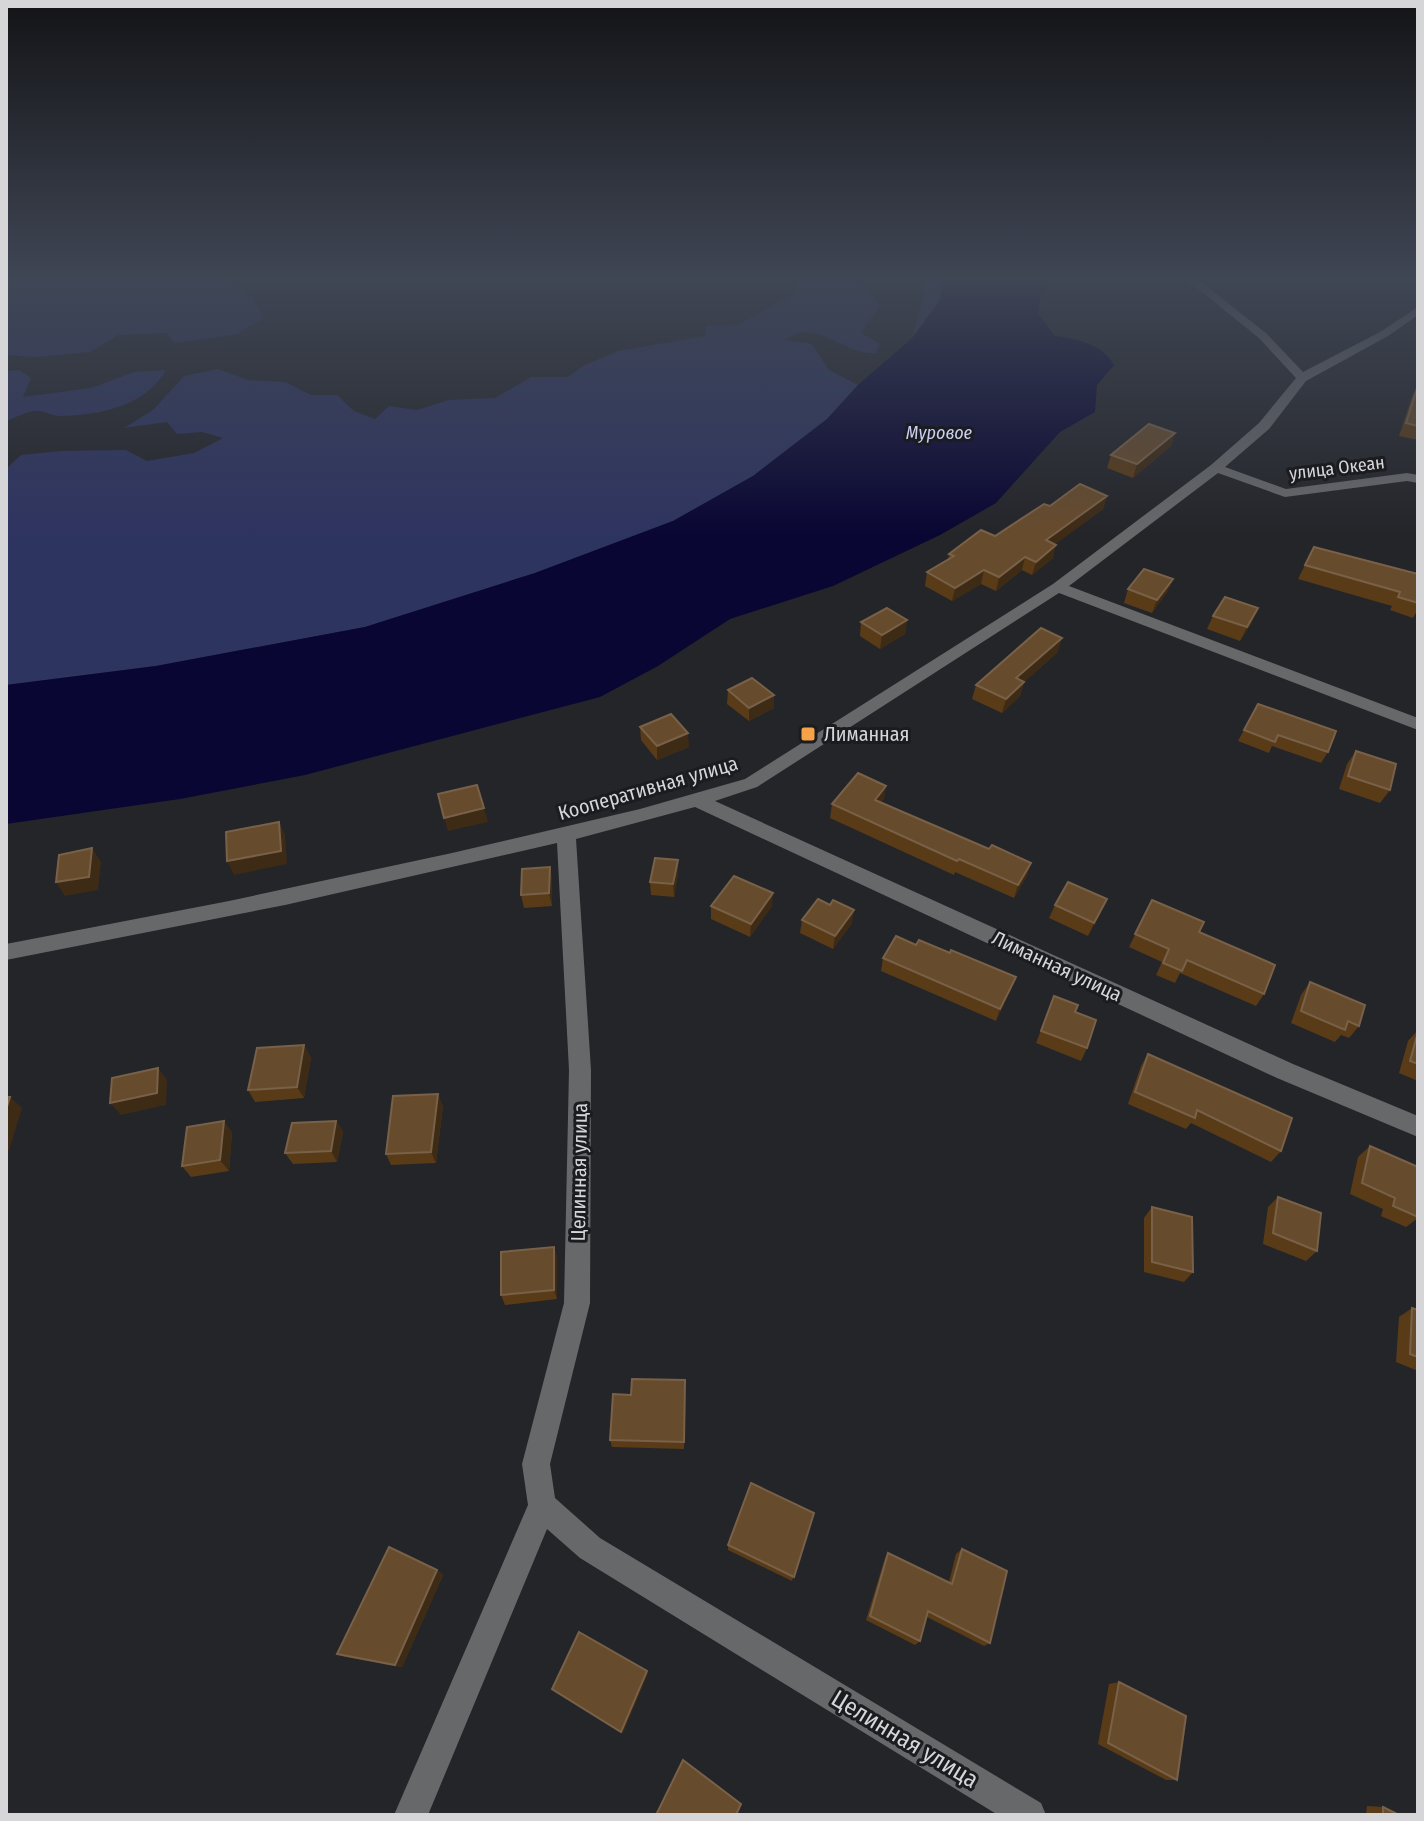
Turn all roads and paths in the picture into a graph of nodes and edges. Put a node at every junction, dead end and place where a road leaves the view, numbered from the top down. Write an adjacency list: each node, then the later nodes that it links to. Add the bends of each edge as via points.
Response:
1 (1290, 365): 3 (street)
2 (1327, 365): 3 (street, Кооперативная улица)
3 (1302, 378): 4 (street, Кооперативная улица, via 1264,426)
4 (1216, 468): 5 (street, улица Океан, via 1285,493); 6 (street, Кооперативная улица)
5 (1418, 479)
6 (1058, 587): 7 (street); 8 (street, Кооперативная улица, via 751,783)
7 (1418, 724)
8 (698, 801): 9 (street, Кооперативная улица); 11 (street, Лиманная улица)
9 (566, 834): 10 (street, Кооперативная улица, via 199,917); 12 (street, Целинная улица, via 580,1070 577,1303 536,1464)
10 (6, 952)
11 (1418, 1127)
12 (542, 1505): 13 (street); 14 (street, Целинная улица, via 590,1548)
13 (411, 1815)
14 (1029, 1815)

